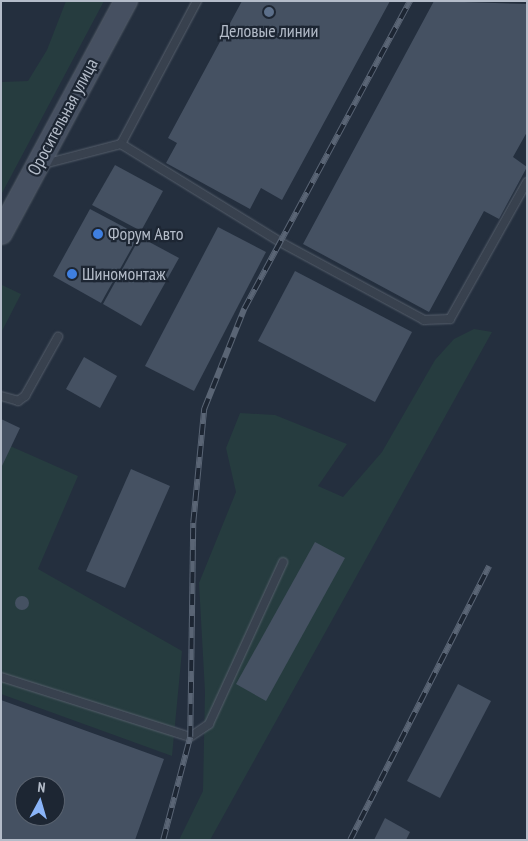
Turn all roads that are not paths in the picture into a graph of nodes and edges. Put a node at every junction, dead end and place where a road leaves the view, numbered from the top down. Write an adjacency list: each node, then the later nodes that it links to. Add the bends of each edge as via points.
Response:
1 (126, 1): 4 (main road, Оросительная улица)
2 (197, 1): 3 (lane)
3 (121, 144): 4 (lane); 5 (lane, via 280,242 424,320 450,319)
4 (38, 166): 6 (main road, Оросительная улица)
5 (527, 182)
6 (1, 233)
7 (58, 337): 8 (lane, via 25,396 18,401)
8 (1, 396)
9 (283, 562): 10 (lane, via 209,724 190,737)
10 (1, 677)

